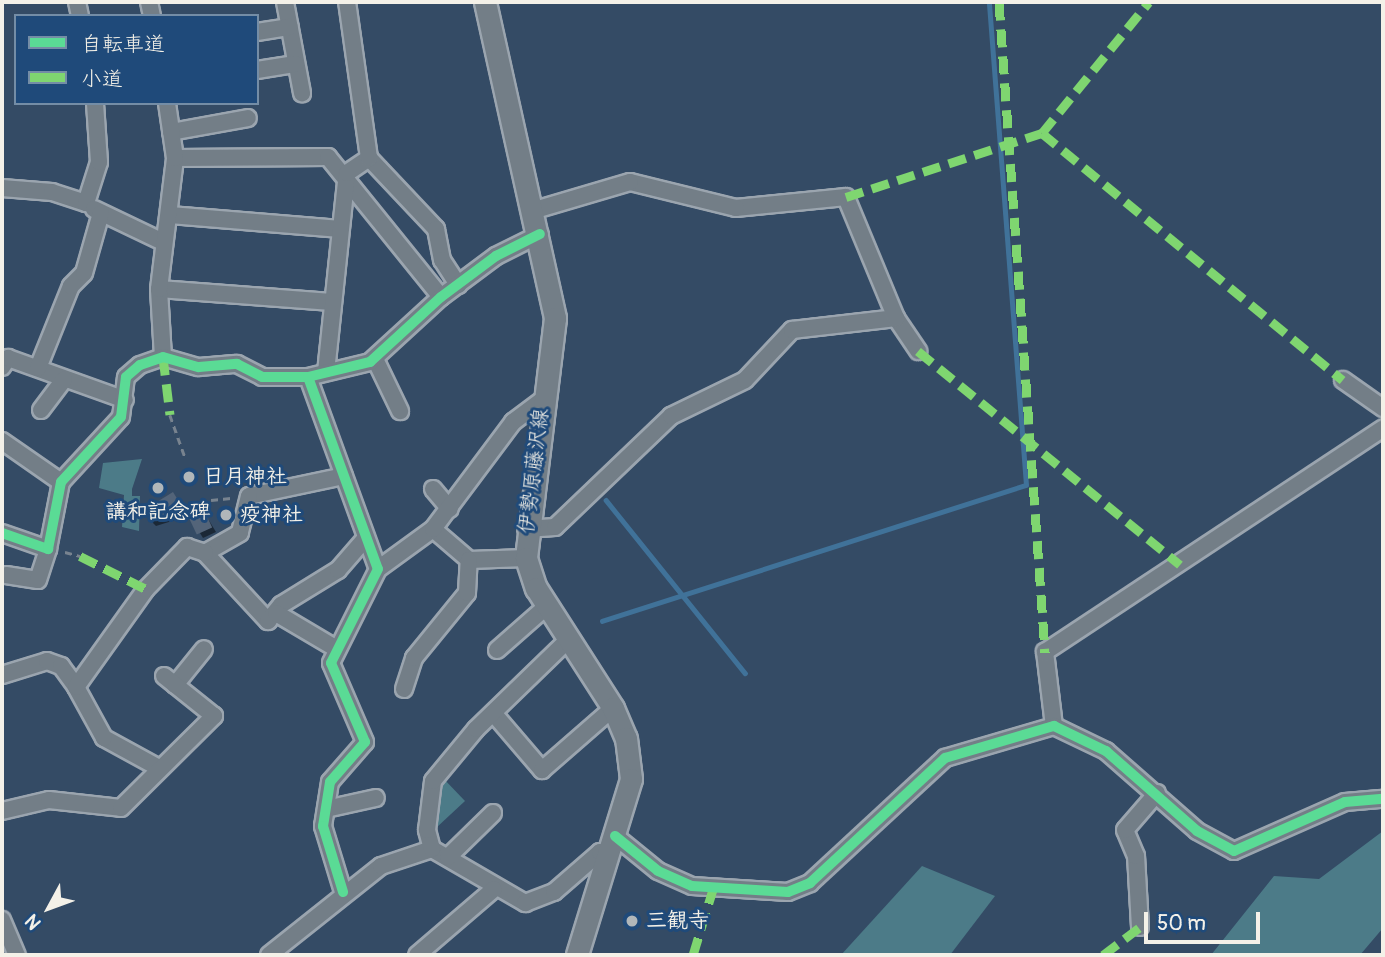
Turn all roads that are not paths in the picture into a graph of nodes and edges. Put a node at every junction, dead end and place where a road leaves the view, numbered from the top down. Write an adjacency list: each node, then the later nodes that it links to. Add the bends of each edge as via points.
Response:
1 (285, 2): 4 (street)
2 (351, 2): 14 (street)
3 (485, 2): 18 (main road, 伊勢原藤沢線)
4 (290, 27): 5 (street); 6 (street)
5 (259, 32)
6 (296, 64): 7 (street); 8 (street)
7 (259, 71)
8 (302, 93)
9 (95, 105): 17 (street, via 99,162)
10 (167, 105): 12 (street)
11 (248, 118): 12 (street)
12 (171, 132): 13 (street)
13 (175, 158): 15 (street, via 328,157); 20 (street)
14 (369, 158): 15 (street); 24 (street, via 436,229 442,260)
15 (347, 173): 21 (street); 26 (street)
16 (2, 188): 17 (street, via 52,192)
17 (86, 203): 19 (street)
18 (535, 210): 22 (main road, 伊勢原藤沢線); 28 (street, via 630,182 736,208 846,197)
19 (101, 214): 23 (street); 33 (street, via 84,272 62,295)
20 (170, 215): 21 (street); 23 (street)
21 (340, 229): 27 (street)
22 (540, 234): 24 (street); 39 (main road, 伊勢原藤沢線, via 555,318)
23 (163, 242): 25 (street)
24 (458, 285): 26 (street)
25 (159, 289): 27 (street); 30 (street)
26 (441, 297): 31 (street)
27 (332, 302): 34 (street)
28 (896, 318): 29 (street); 50 (street, via 792,330 745,380 671,416 555,527)
29 (918, 351)
30 (163, 357): 35 (street, via 199,367 236,364 262,377); 38 (street, via 127,377)
31 (375, 359): 34 (street); 42 (street)
32 (2, 367): 33 (street, via 8,358)
33 (38, 368): 36 (street)
34 (326, 372): 35 (street)
35 (308, 377): 45 (street)
36 (64, 380): 38 (street); 41 (street)
37 (1343, 380): 40 (street)
38 (125, 400): 46 (street, via 121,417)
39 (542, 400): 48 (street, via 513,422); 50 (main road, 伊勢原藤沢線)
40 (1383, 408)
41 (41, 410)
42 (400, 411)
43 (1383, 428): 70 (street, via 1045,652)
44 (2, 441): 46 (street)
45 (344, 476): 52 (street, via 366,523); 54 (street, via 249,496 240,533)
46 (61, 482): 53 (street)
47 (433, 489): 48 (street)
48 (450, 509): 49 (street)
49 (433, 528): 56 (street); 57 (street)
50 (526, 529): 55 (main road, 伊勢原藤沢線)
51 (2, 533): 53 (street)
52 (363, 541): 57 (street); 60 (street, via 338,570)
53 (48, 549): 58 (street, via 38,580)
54 (205, 553): 60 (street, via 268,621); 67 (street, via 187,547 124,615)
55 (526, 558): 56 (street); 59 (main road, 伊勢原藤沢線)
56 (469, 560): 66 (street, via 467,593 414,658)
57 (379, 569): 62 (street)
58 (6, 575)
59 (547, 606): 61 (main road, 伊勢原藤沢線); 64 (street)
60 (276, 613): 62 (street)
61 (568, 640): 68 (main road, 伊勢原藤沢線); 69 (street)
62 (335, 648): 75 (street, via 331,663 365,741 330,782)
63 (204, 649): 71 (street, via 170,680 214,716)
64 (497, 650)
65 (2, 675): 67 (street, via 47,661 61,666)
66 (411, 685)
67 (76, 687): 71 (street, via 104,738)
68 (613, 708): 69 (street, via 542,770); 78 (main road, 伊勢原藤沢線, via 626,738 631,779)
69 (494, 714): 79 (street, via 428,790)
70 (1054, 726): 72 (street, via 1106,751); 78 (street, via 1021,731 945,758 810,883 789,892 692,886)
71 (159, 768): 76 (street, via 121,808 49,800)
72 (1157, 793): 74 (street, via 1197,831 1234,851 1345,802); 84 (street, via 1125,830 1136,856)
73 (376, 798): 75 (street)
74 (1383, 799)
75 (326, 809): 82 (street, via 323,826)
76 (2, 811)
77 (493, 813): 80 (street)
78 (612, 845): 81 (street, via 542,899 525,903); 88 (main road, 伊勢原藤沢線)
79 (432, 849): 80 (street); 82 (street, via 381,866)
80 (448, 857): 81 (street)
81 (494, 889): 87 (street)
82 (343, 892): 86 (street)
83 (2, 920): 85 (street)
84 (1140, 927)
85 (17, 955)
86 (269, 955)
87 (417, 955)
88 (577, 955)

